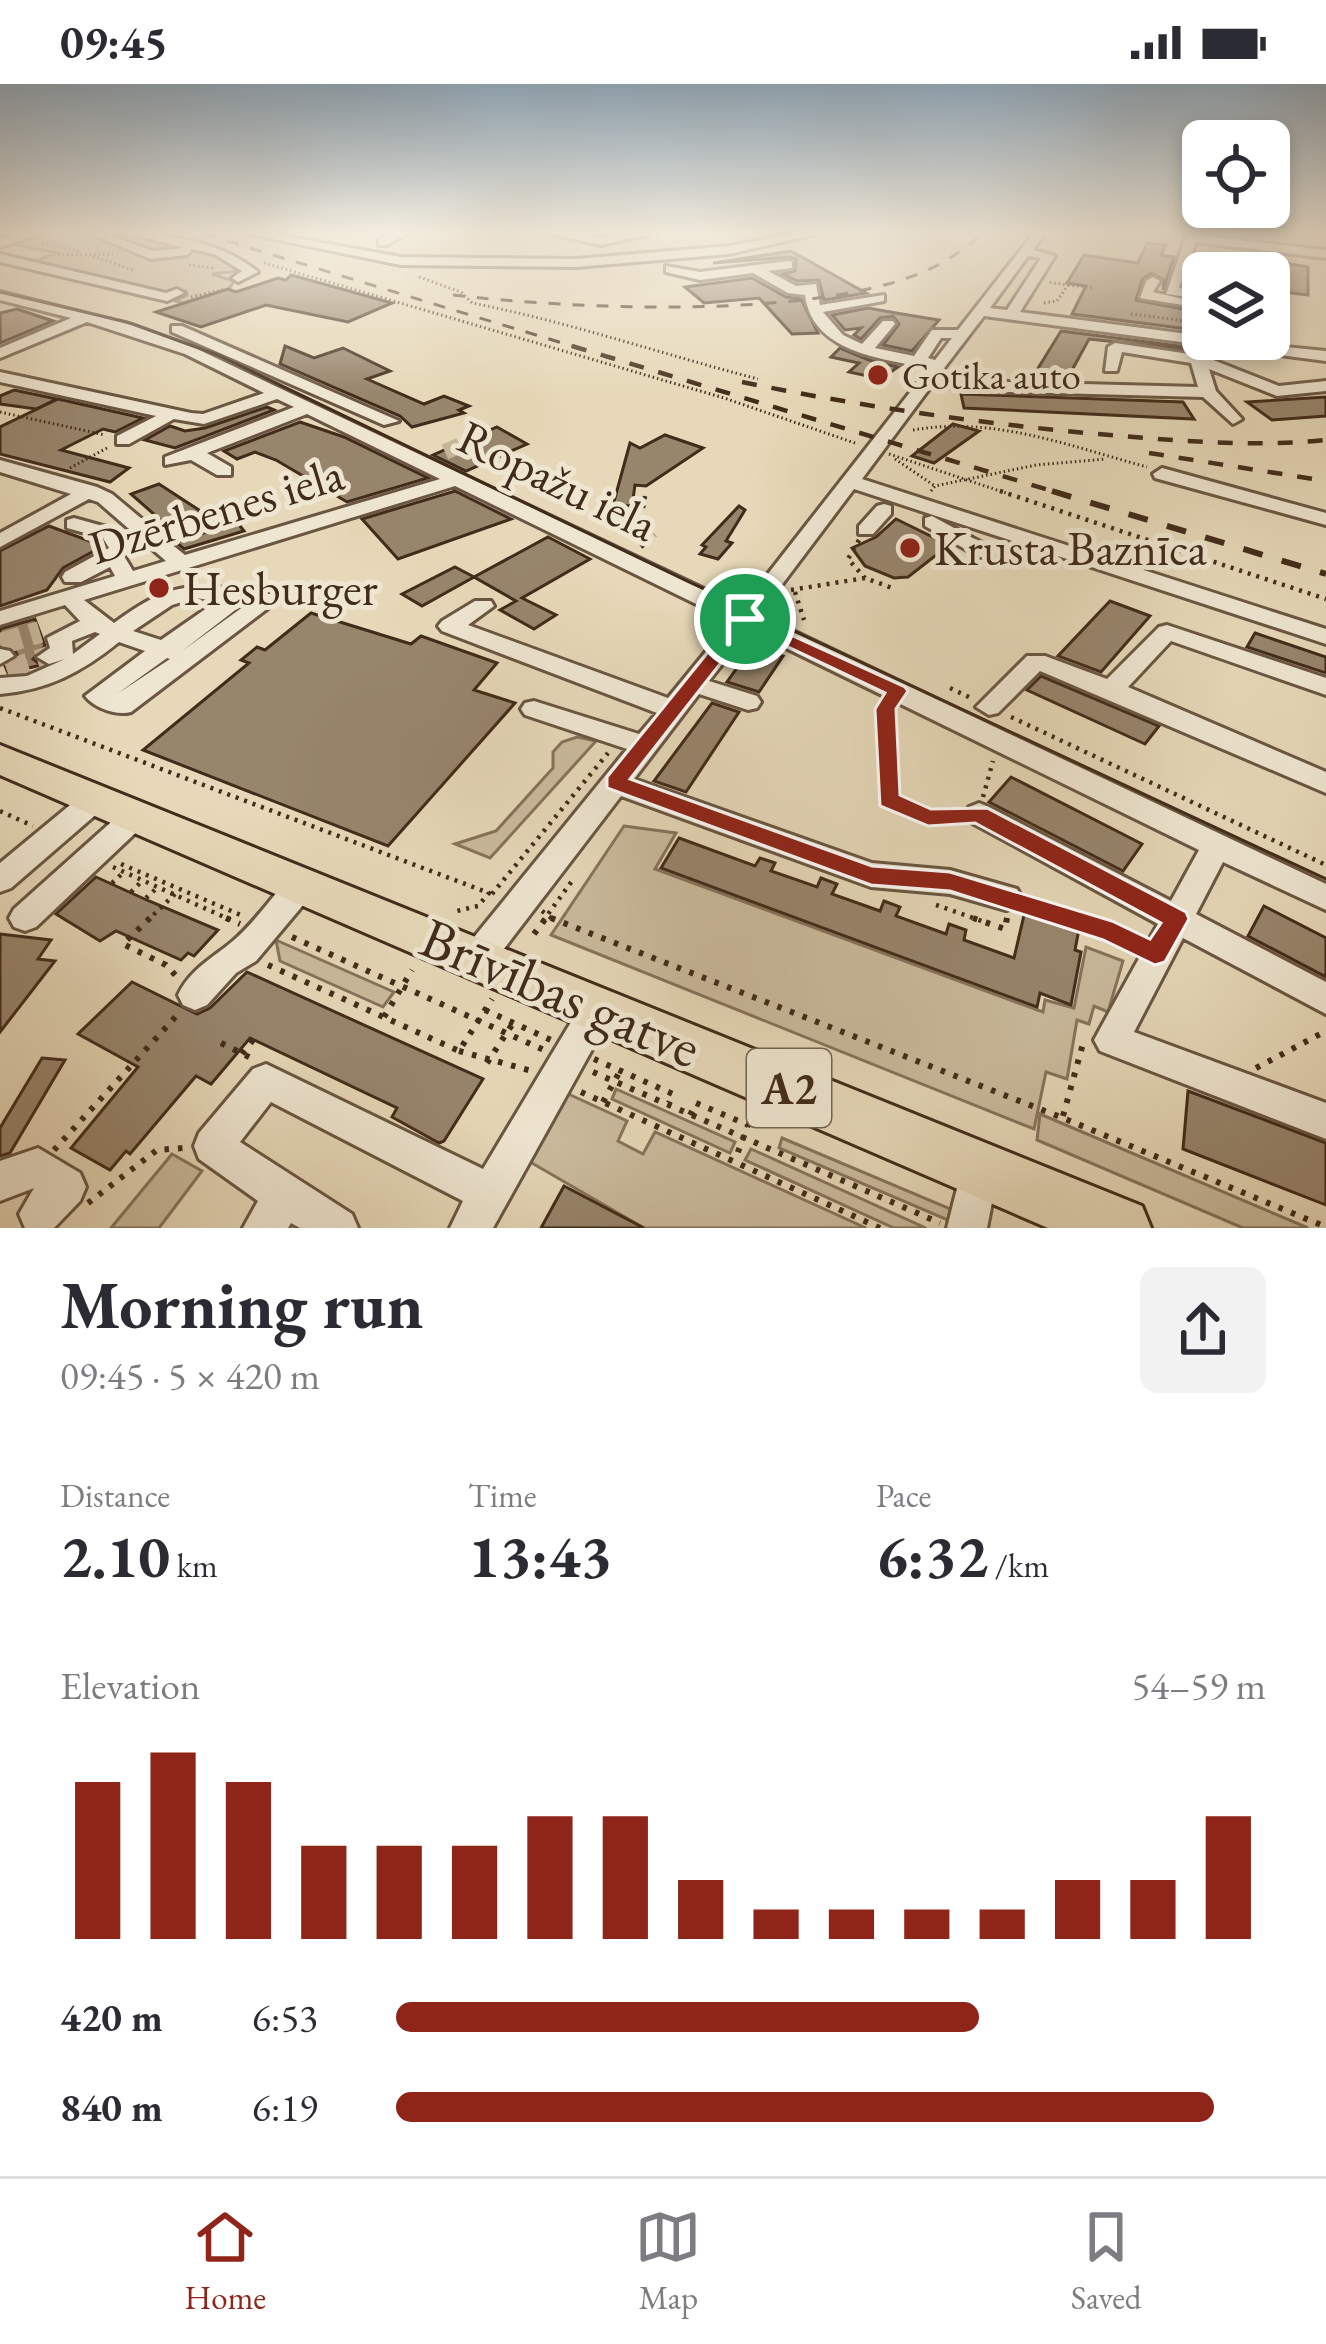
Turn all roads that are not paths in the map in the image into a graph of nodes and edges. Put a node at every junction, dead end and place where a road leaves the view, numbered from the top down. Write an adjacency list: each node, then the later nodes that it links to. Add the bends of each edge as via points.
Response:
1 (128, 287): 6 (street)
2 (788, 287): 12 (street, via 810,289)
3 (999, 287): 13 (street)
4 (1029, 287): 15 (street)
5 (1149, 287): 9 (street, via 1145,295)
6 (177, 293)
7 (0, 296): 10 (street, Ropažu iela)
8 (879, 298): 12 (street)
9 (1182, 298)
10 (25, 302): 11 (street); 16 (street, Ropažu iela)
11 (0, 309)
12 (813, 310): 23 (street, via 834,336)
13 (981, 311): 15 (street); 20 (street)
14 (142, 315): 22 (street)
15 (1011, 315): 19 (street)
16 (87, 316): 24 (street, Ropažu iela); 25 (street)
17 (888, 324): 23 (street)
18 (1182, 326): 19 (street, via 1159,326)
19 (1160, 333): 26 (street)
20 (963, 335): 32 (street, via 937,333); 35 (street)
21 (1326, 338): 26 (street, via 1303,340)
22 (213, 342): 24 (street); 40 (street)
23 (865, 350): 27 (street)
24 (190, 351): 39 (street, Ropažu iela)
25 (0, 353)
26 (1303, 353): 28 (street)
27 (891, 356): 32 (street); 34 (street)
28 (1326, 356)
29 (1182, 357): 33 (street, via 1115,347)
30 (1198, 360): 38 (street)
31 (1200, 360): 37 (street, via 1277,391)
32 (918, 361): 35 (street)
33 (1111, 368)
34 (877, 369)
35 (934, 373): 38 (street, via 974,386); 56 (street)
36 (0, 376): 42 (street)
37 (1326, 386)
38 (1208, 392): 43 (street)
39 (280, 393): 41 (street, Ropažu iela); 42 (street, via 204,419)
40 (326, 393): 41 (street); 44 (street, via 386,419)
41 (305, 405): 44 (street, Ropažu iela); 47 (street)
42 (170, 415): 45 (street)
43 (1233, 419)
44 (357, 430): 49 (street, Ropažu iela)
45 (123, 440)
46 (445, 452): 49 (street)
47 (193, 453): 48 (street); 51 (street)
48 (171, 461)
49 (421, 464): 54 (street, Ropažu iela)
50 (0, 466): 53 (street)
51 (224, 471)
52 (1156, 471): 59 (street)
53 (25, 473): 55 (street); 57 (street)
54 (456, 480): 67 (street, Dzērbenes iela); 73 (street, Ropažu iela)
55 (0, 487)
56 (844, 489): 58 (street); 73 (street); 76 (street)
57 (90, 491): 63 (street); 64 (street)
58 (884, 509): 62 (street); 65 (street, via 953,531)
59 (1326, 519)
60 (205, 522): 63 (street)
61 (74, 524): 66 (street, via 110,534 120,549)
62 (866, 530)
63 (154, 537): 67 (street)
64 (0, 542)
65 (986, 554)
66 (110, 559): 68 (street); 69 (street)
67 (182, 563): 68 (street, Dzērbenes iela)
68 (128, 580): 69 (street, Dzērbenes iela)
69 (72, 587): 72 (street, Dzērbenes iela); 74 (street, via 80,613)
70 (235, 599): 75 (street, via 192,591 143,612); 78 (street); 78 (street, via 246,592 269,599)
71 (483, 606): 86 (street, via 450,626)
72 (0, 618)
73 (745, 619): 80 (street); 94 (street, Ropažu iela)
74 (96, 623): 75 (street); 77 (street)
75 (122, 633): 77 (street); 78 (street)
76 (1326, 637)
77 (54, 648): 79 (street, via 45,680 21,687)
78 (175, 654)
79 (2, 669)
80 (693, 684): 83 (street); 86 (street)
81 (1326, 688): 82 (street, via 1167,632)
82 (1111, 689): 84 (street, via 1036,661); 90 (street)
83 (748, 702)
84 (989, 707)
85 (534, 709): 87 (street)
86 (672, 710): 87 (street)
87 (644, 745): 89 (street)
88 (0, 759): 91 (highway, Brīvības gatve / A2)
89 (615, 783): 98 (street, via 871,875 950,882); 101 (street)
90 (1326, 783)
91 (97, 798): 92 (highway, Brīvības gatve / A2); 95 (street)
92 (138, 814): 96 (highway, Brīvības gatve / A2); 99 (street)
93 (979, 814): 100 (street)
94 (1216, 845): 97 (street, Ropažu iela); 100 (street)
95 (0, 880)
96 (303, 883): 101 (highway, Brīvības gatve / A2); 102 (street)
97 (1324, 884)
98 (1006, 898)
99 (25, 918)
100 (1177, 919): 103 (street); 105 (street, via 1112,1040)
101 (485, 978): 104 (highway, Brīvības gatve / A2)
102 (195, 995)
103 (1326, 999)
104 (598, 1008): 106 (highway, Brīvības gatve / A2); 109 (street)
105 (1326, 1121)
106 (980, 1168): 113 (street); 114 (highway, Brīvības gatve / A2)
107 (0, 1180): 108 (street)
108 (48, 1189)
109 (491, 1194): 110 (street, via 266,1081 213,1146); 112 (street)
110 (275, 1212): 111 (street)
111 (338, 1228)
112 (470, 1228)
113 (967, 1228)
114 (1120, 1228)

